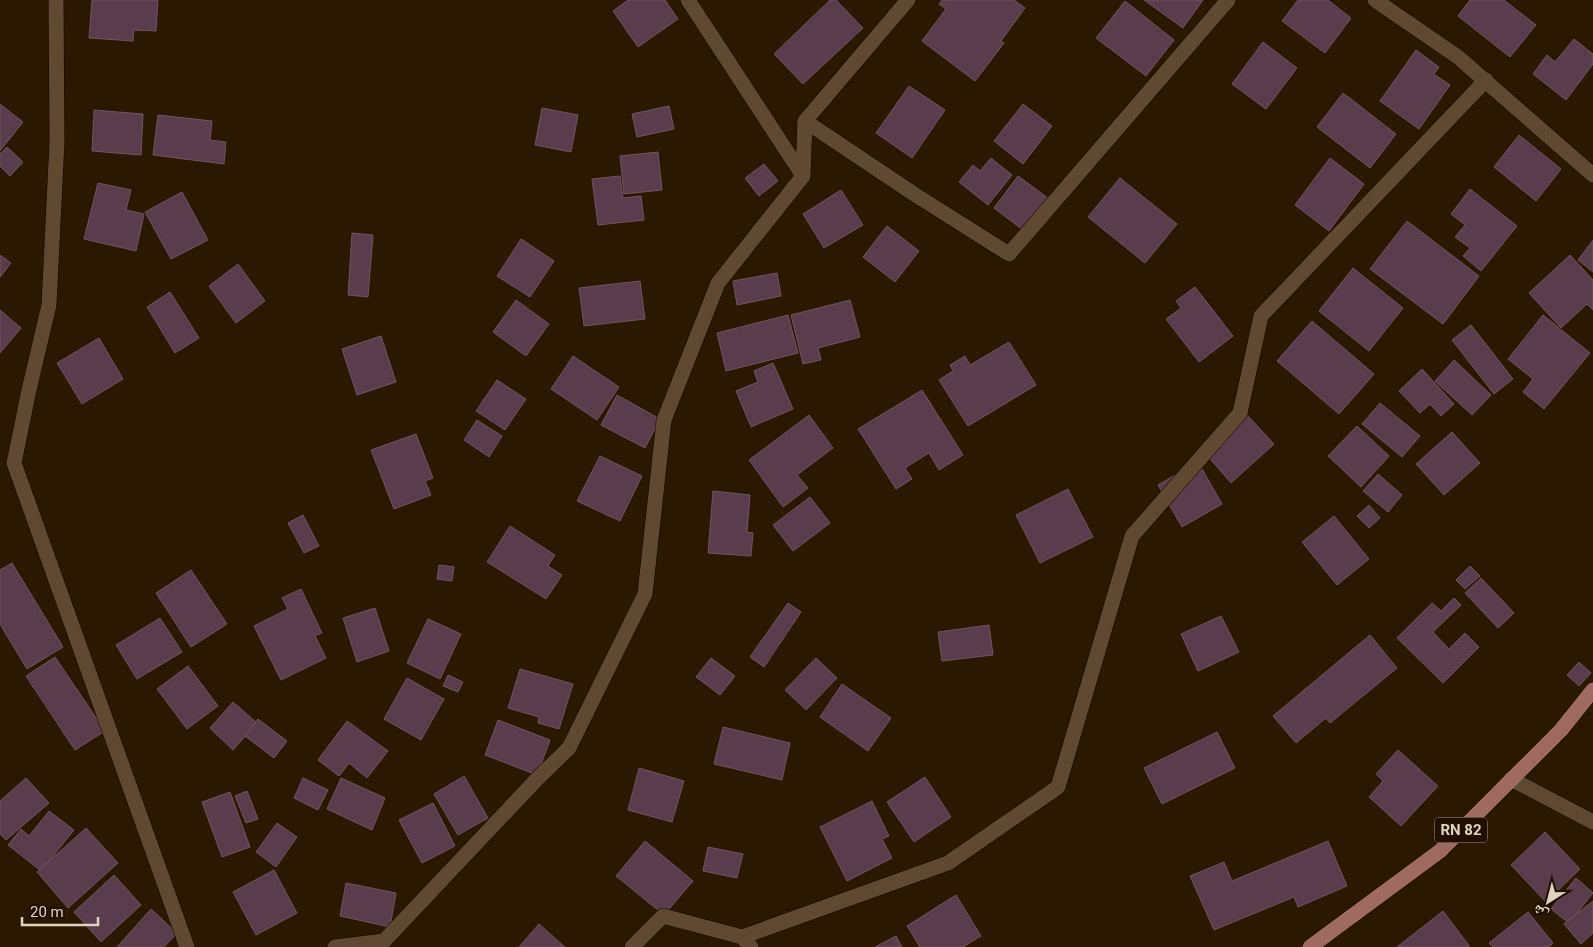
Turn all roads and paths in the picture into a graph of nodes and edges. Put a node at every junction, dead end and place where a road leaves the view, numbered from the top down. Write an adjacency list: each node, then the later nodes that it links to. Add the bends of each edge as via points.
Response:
1 (56, 0): 10 (street, via 57,142 49,305)
2 (688, 0): 8 (street)
3 (908, 0): 7 (street)
4 (1228, 0): 7 (street, via 1009,254)
5 (1375, 0): 6 (street)
6 (1486, 80): 9 (street); 14 (street, via 1261,316 1240,413 1132,536 1058,787 948,863)
7 (804, 122): 8 (street)
8 (803, 176): 16 (street, via 718,283 664,420 645,594 568,748 384,941)
9 (1593, 176)
10 (7, 464): 15 (street)
11 (1593, 690): 12 (main road, RN 82, via 1561,730)
12 (1512, 779): 13 (street); 18 (main road, RN 82, via 1440,851)
13 (1593, 822)
14 (747, 942): 17 (street, via 663,916)
15 (187, 947)
16 (335, 947)
17 (632, 947)
18 (1310, 947)

